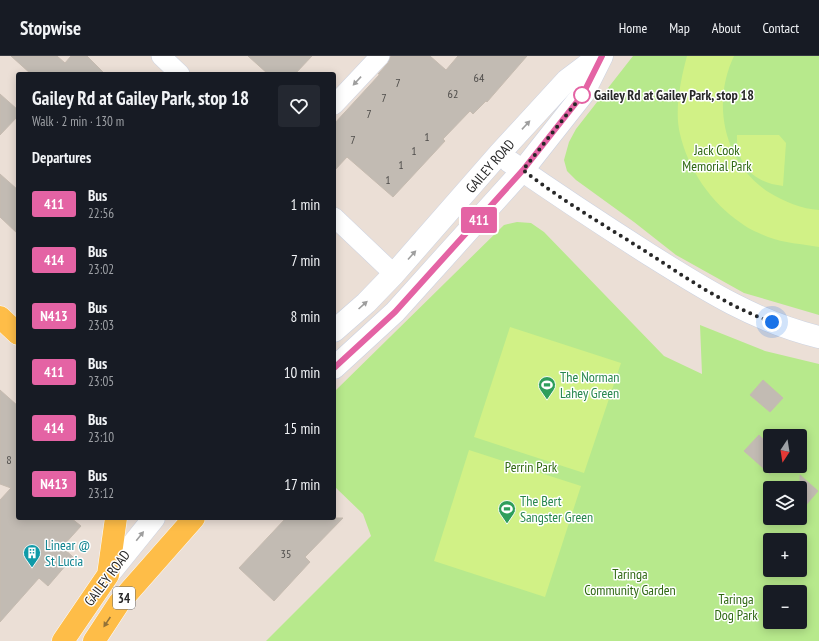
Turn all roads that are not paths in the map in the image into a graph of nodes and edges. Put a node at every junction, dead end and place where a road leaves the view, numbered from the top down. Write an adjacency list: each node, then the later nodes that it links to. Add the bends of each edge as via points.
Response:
1 (161, 56): 4 (street)
2 (380, 56): 5 (street, one-way to 5)
3 (600, 56): 6 (main road, GAILEY ROAD, one-way to 3, via 567,80); 7 (main road, GAILEY ROAD, via 583,94)
4 (178, 72)
5 (336, 103)
6 (499, 154): 7 (main road); 9 (main road, GAILEY ROAD, one-way to 6)
7 (523, 170): 13 (main road, via 710,293 760,318); 14 (main road, GAILEY ROAD, via 395,312)
8 (336, 219): 9 (street)
9 (394, 274): 11 (main road, GAILEY ROAD, one-way to 9)
10 (0, 317): 12 (main road)
11 (336, 329)
12 (16, 332)
13 (819, 337)
14 (336, 366)
15 (116, 520): 18 (main road, 34)
16 (152, 520): 18 (main road, GAILEY ROAD, one-way to 16)
17 (187, 520): 20 (main road, GAILEY ROAD / 34, one-way to 20, via 119,604)
18 (108, 575): 19 (main road, GAILEY ROAD / 34)
19 (63, 641)
20 (94, 641)

